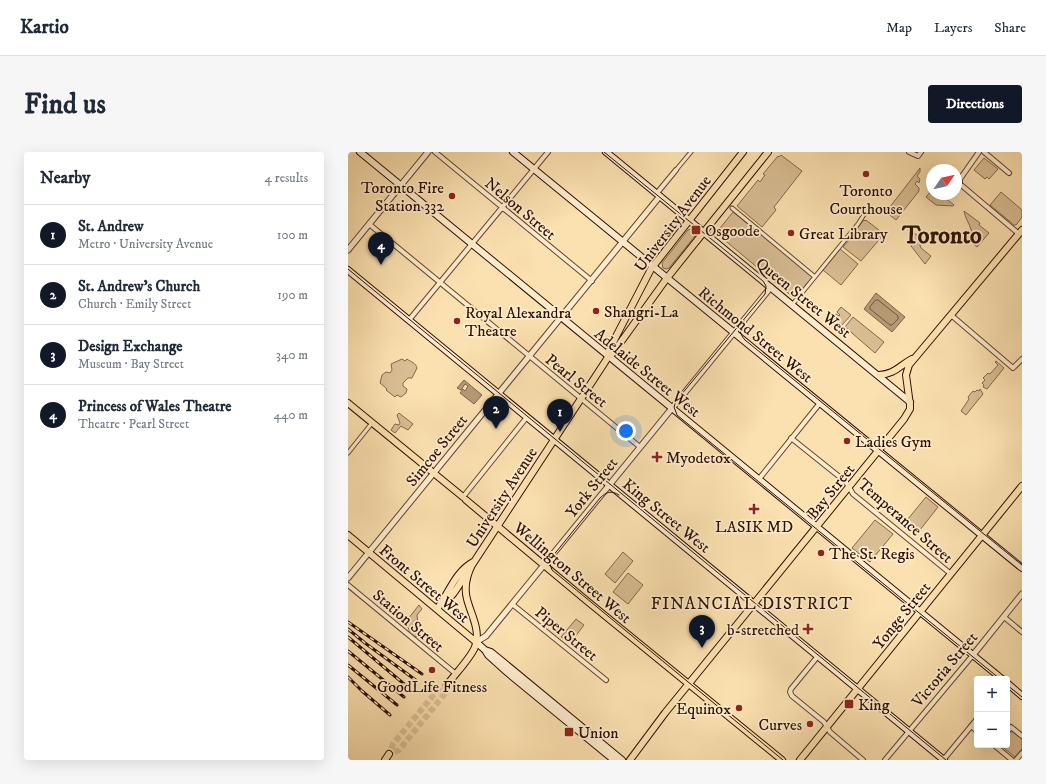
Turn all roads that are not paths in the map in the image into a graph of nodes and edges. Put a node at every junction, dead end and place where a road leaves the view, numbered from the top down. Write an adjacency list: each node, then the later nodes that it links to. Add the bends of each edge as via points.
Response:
1 (360, 152): 17 (main road, Adelaide Street West)
2 (428, 152): 17 (street)
3 (435, 152): 19 (street, Nelson Street)
4 (513, 152): 14 (main road, Richmond Street West)
5 (548, 152): 14 (street)
6 (691, 152): 15 (street, Simcoe Street)
7 (744, 152): 22 (main road, University Avenue)
8 (768, 152): 24 (main road, University Avenue)
9 (909, 152): 10 (street, via 918,156)
10 (921, 152)
11 (979, 152): 25 (street, via 959,182)
12 (984, 152): 16 (street)
13 (609, 153): 18 (main road, Queen Street West)
14 (534, 169): 19 (street); 26 (main road, Richmond Street West)
15 (676, 170): 18 (street, Simcoe Street)
16 (1009, 173)
17 (400, 186): 23 (street); 27 (main road, Adelaide Street West)
18 (659, 195): 22 (main road, Queen Street West); 26 (street, Simcoe Street)
19 (501, 208): 27 (street); 33 (street, Nelson Street)
20 (732, 208): 31 (street)
21 (867, 210): 31 (street)
22 (689, 220): 24 (main road, Queen Street West); 29 (main road, University Avenue)
23 (369, 224): 28 (street); 34 (street, Pearl Street)
24 (704, 232): 32 (main road, University Avenue); 35 (main road, Queen Street West)
25 (1021, 232): 37 (main road, Bay Street)
26 (623, 242): 29 (main road, Richmond Street West); 33 (street, Simcoe Street)
27 (471, 244): 34 (street); 38 (main road, Adelaide Street West)
28 (348, 250)
29 (652, 266): 32 (main road, Richmond Street West); 42 (main road, University Avenue, via 609,350)
30 (348, 270): 39 (main road, King Street West)
31 (815, 276): 36 (street)
32 (667, 278): 40 (main road, Richmond Street West); 42 (main road, University Avenue)
33 (592, 281): 38 (street, Simcoe Street)
34 (439, 282): 39 (street); 41 (street, Pearl Street)
35 (771, 287): 36 (main road, Queen Street West); 40 (street, York Street)
36 (792, 305): 45 (main road, Queen Street West)
37 (950, 315): 43 (main road, Bay Street); 44 (street, via 1013,368)
38 (561, 318): 41 (street, Simcoe Street); 42 (main road, Adelaide Street West)
39 (409, 320): 46 (main road, King Street West)
40 (734, 333): 50 (main road, Richmond Street West); 51 (street, York Street)
41 (530, 356): 46 (street, Simcoe Street); 47 (street, Pearl Street)
42 (608, 357): 47 (main road, University Avenue); 51 (main road, Adelaide Street West)
43 (915, 357): 45 (main road, via 894,372); 48 (main road, Bay Street, via 906,374)
44 (1022, 359)
45 (879, 375): 48 (main road, Queen Street West)
46 (499, 394): 52 (main road, King Street West); 59 (street, Simcoe Street)
47 (581, 398): 55 (main road, University Avenue); 56 (street, Pearl Street)
48 (910, 402): 57 (main road, Bay Street, via 910,409 904,419)
49 (348, 403): 53 (main road, Wellington Street West)
50 (820, 403): 54 (street); 57 (main road, Richmond Street West)
51 (672, 408): 56 (street, York Street); 60 (main road, Adelaide Street West)
52 (527, 417): 55 (main road, King Street West); 64 (street)
53 (372, 423): 58 (street); 59 (main road, Wellington Street West)
54 (791, 438): 60 (street); 63 (street, Temperance Street, via 846,482)
55 (554, 440): 61 (main road, King Street West); 65 (main road, University Avenue)
56 (640, 447): 61 (street, York Street)
57 (879, 451): 63 (main road, Bay Street); 68 (main road, Richmond Street West)
58 (348, 453)
59 (434, 474): 64 (main road, Wellington Street West); 69 (street, Simcoe Street)
60 (758, 479): 66 (main road, Adelaide Street West)
61 (609, 485): 71 (street, York Street); 78 (main road, King Street West)
62 (1022, 486): 68 (main road, Yonge Street)
63 (849, 488): 66 (main road, Bay Street); 74 (street, Temperance Street, via 853,494)
64 (465, 498): 65 (main road, Wellington Street West)
65 (497, 526): 70 (main road, University Avenue); 71 (main road, Wellington Street West)
66 (817, 527): 78 (main road, Bay Street); 81 (main road, Adelaide Street West)
67 (348, 535): 69 (main road, Front Street West)
68 (982, 535): 72 (main road, Richmond Street West); 74 (main road, Yonge Street)
69 (369, 553): 75 (street, Simcoe Street); 80 (main road, Front Street West)
70 (474, 561): 73 (main road, University Avenue); 80 (main road, via 460,573)
71 (544, 565): 79 (street, York Street); 90 (main road, Wellington Street West)
72 (1022, 568)
73 (469, 571): 80 (main road, via 451,597); 84 (main road, University Avenue, via 466,595 476,624)
74 (951, 574): 81 (main road, Yonge Street)
75 (348, 578)
76 (348, 585): 87 (street, Station Street)
77 (1022, 594): 82 (street, Victoria Street)
78 (754, 603): 86 (main road, King Street West); 90 (main road, Bay Street)
79 (512, 604): 84 (street, York Street, via 486,636); 89 (street, Piper Street)
80 (439, 606): 84 (main road, Front Street West)
81 (920, 612): 85 (main road, Adelaide Street West); 93 (main road, Yonge Street)
82 (1004, 617): 83 (street); 85 (street, Victoria Street)
83 (1022, 632)
84 (476, 642): 87 (main road, York Street, via 473,652); 96 (main road, Front Street West)
85 (973, 655): 88 (main road, Adelaide Street West); 101 (street, Victoria Street)
86 (818, 656): 93 (main road, King Street West); 98 (street, via 790,691 792,696 824,722)
87 (456, 674): 91 (main road, York Street)
88 (998, 676)
89 (606, 680)
90 (689, 684): 109 (main road, Bay Street); 110 (main road, Wellington Street West)
91 (447, 685)
92 (1010, 686): 94 (main road)
93 (858, 689): 98 (main road, Yonge Street); 101 (main road, King Street West)
94 (1022, 696)
95 (974, 722): 97 (street)
96 (576, 726): 107 (main road, Front Street West); 108 (main road, Front Street West)
97 (971, 726): 99 (street); 114 (street)
98 (826, 727): 111 (main road, Yonge Street); 112 (street)
99 (974, 728)
100 (1010, 728): 102 (street)
101 (909, 731): 113 (street, Victoria Street); 114 (main road, King Street West)
102 (1022, 736)
103 (998, 748): 115 (street)
104 (1022, 753): 116 (street)
105 (389, 754): 106 (main road)
106 (385, 760)
107 (614, 760)
108 (622, 760)
109 (630, 760)
110 (782, 760)
111 (800, 760)
112 (863, 760)
113 (885, 760)
114 (944, 760)
115 (1012, 760)
116 (1016, 760)

